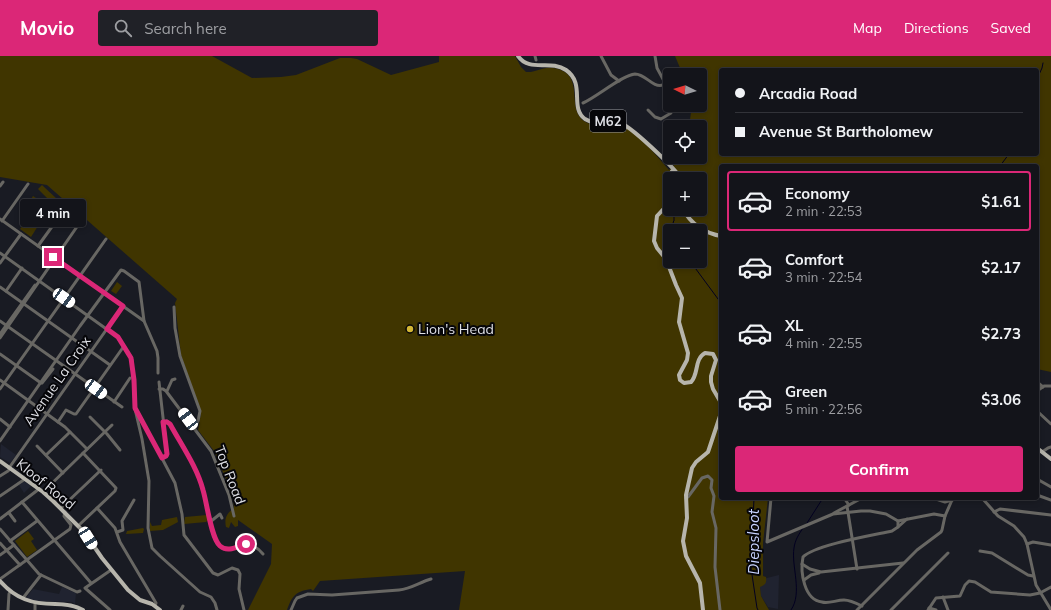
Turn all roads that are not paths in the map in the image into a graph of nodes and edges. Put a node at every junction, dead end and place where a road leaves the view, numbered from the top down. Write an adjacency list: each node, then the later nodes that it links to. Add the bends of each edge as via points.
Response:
1 (519, 56): 12 (main road, M62, via 523,62 531,65 554,65 566,70 576,83 578,110 585,118 594,122 613,121 623,124)
2 (535, 56): 5 (street)
3 (601, 56): 7 (street, via 611,75)
4 (655, 56): 6 (street, via 657,68)
5 (536, 60)
6 (663, 79)
7 (619, 81): 8 (street, via 635,74 658,86); 9 (street)
8 (663, 85)
9 (583, 103)
10 (648, 110): 11 (street, via 661,119)
11 (671, 112)
12 (663, 160)
13 (667, 164): 14 (main road, M62)
14 (676, 172)
15 (3, 182): 17 (street)
16 (28, 184): 22 (street)
17 (0, 186)
18 (64, 210): 26 (street)
19 (663, 210): 76 (main road, via 657,216 654,239 656,247 666,259 682,298 679,323 688,348 679,378 684,383 691,382 700,356 705,353 713,354 716,362 711,384)
20 (688, 216): 24 (main road, via 692,222 706,231)
21 (83, 218): 29 (street)
22 (1, 220): 23 (street)
23 (21, 234): 26 (street); 28 (street)
24 (719, 235)
25 (106, 239): 32 (street)
26 (38, 246): 29 (street)
27 (0, 253): 28 (street)
28 (5, 256): 30 (street); 31 (street)
29 (56, 257): 32 (street); 33 (street)
30 (0, 263)
31 (22, 268): 33 (street); 35 (street)
32 (80, 276): 36 (street); 37 (street)
33 (39, 281): 37 (street); 38 (street)
34 (0, 287): 35 (street)
35 (6, 291): 38 (street)
36 (105, 293): 39 (street); 41 (street, via 122,270 139,282); 42 (street)
37 (64, 298): 42 (street); 45 (street)
38 (23, 304): 45 (street); 47 (street)
39 (123, 306): 43 (street); 48 (street, Avenue La Croix)
40 (174, 307): 90 (street, via 180,356 200,411)
41 (143, 313): 43 (street); 46 (street)
42 (89, 316): 48 (street); 51 (street)
43 (138, 317): 46 (street)
44 (0, 321): 47 (street)
45 (48, 321): 51 (street); 52 (street)
46 (144, 321): 59 (street, via 158,355)
47 (7, 326): 49 (street); 50 (street); 52 (street)
48 (107, 329): 53 (street, via 117,336); 54 (street, Avenue La Croix)
49 (0, 334)
50 (0, 338)
51 (73, 339): 54 (street); 56 (street)
52 (32, 344): 56 (street); 58 (street)
53 (124, 346): 57 (street); 79 (street, via 132,360)
54 (91, 352): 57 (street); 60 (street, Avenue La Croix)
55 (0, 354): 58 (street)
56 (57, 361): 60 (street); 66 (street)
57 (110, 365): 70 (street)
58 (16, 366): 65 (street); 66 (street)
59 (158, 373)
60 (75, 374): 70 (street); 81 (street, Avenue La Croix)
61 (130, 378): 77 (street)
62 (175, 379): 74 (street)
63 (0, 380): 65 (street)
64 (159, 382): 72 (street)
65 (4, 383): 71 (street); 75 (street)
66 (41, 384): 75 (street)
67 (1039, 384): 69 (street)
68 (1051, 386): 69 (street)
69 (1043, 387): 73 (street)
70 (94, 388): 77 (street); 85 (street, via 76,414 66,410)
71 (0, 389)
72 (160, 389): 74 (street); 86 (street)
73 (1039, 390)
74 (167, 391): 90 (street, Top Road)
75 (28, 401): 81 (street); 89 (street)
76 (719, 401)
77 (114, 402): 78 (street)
78 (122, 407)
79 (135, 408): 102 (street); 189 (street, via 148,481 148,526 152,548 200,592 211,597 216,603)
80 (1039, 413): 87 (street)
81 (47, 414): 85 (street); 105 (street, Avenue La Croix)
82 (90, 417): 92 (street)
83 (0, 419): 89 (street)
84 (719, 421): 115 (main road, via 710,448 693,466)
85 (58, 422): 91 (street)
86 (163, 422): 102 (street, via 167,454); 142 (street, via 170,424 191,460 204,491)
87 (1051, 424)
88 (112, 425): 92 (street)
89 (10, 427): 93 (street)
90 (195, 428): 134 (street, Top Road, via 213,453)
91 (70, 432): 96 (street); 101 (street)
92 (105, 432): 96 (street); 97 (street)
93 (0, 441)
94 (37, 446): 101 (street)
95 (1051, 447): 99 (street)
96 (87, 449): 100 (street)
97 (120, 450)
98 (1039, 450): 99 (main road)
99 (1042, 452): 103 (main road)
100 (83, 453): 106 (street); 107 (street)
101 (46, 455): 107 (street)
102 (162, 458): 190 (street, via 175,483 185,537 213,573 218,575 233,568 239,570)
103 (1051, 459)
104 (0, 461): 105 (main road, Kloof Road)
105 (10, 468): 108 (street, Avenue La Croix); 109 (main road, Kloof Road)
106 (101, 470): 126 (street); 127 (street, via 116,487)
107 (63, 473): 112 (street)
108 (0, 476)
109 (25, 479): 112 (main road, Kloof Road); 113 (street)
110 (1039, 480): 111 (street)
111 (1051, 487)
112 (41, 491): 124 (street); 126 (main road, Kloof Road)
113 (0, 495)
114 (1039, 496): 123 (street)
115 (686, 498): 192 (main road, via 687,515 683,547 686,558 700,582); 193 (street, via 703,477 711,478 714,496 712,512 716,528 715,567)
116 (134, 500): 146 (street, via 122,522 124,529)
117 (771, 500): 132 (street, via 768,542)
118 (845, 500): 125 (street)
119 (858, 500): 125 (street)
120 (939, 500): 121 (street)
121 (952, 500): 135 (street)
122 (984, 500): 130 (street)
123 (1051, 500)
124 (22, 502): 131 (street); 140 (street)
125 (848, 505): 129 (street); 132 (street)
126 (61, 508): 128 (main road, Kloof Road)
127 (97, 508): 143 (street); 146 (street)
128 (65, 512): 143 (main road, Kloof Road); 148 (street, via 64,516 71,528)
129 (848, 512): 132 (street); 141 (street, via 876,512); 149 (street)
130 (994, 512): 133 (street, via 1000,509); 151 (street, via 1018,529)
131 (8, 513): 137 (street); 139 (street)
132 (833, 514)
133 (1051, 515)
134 (234, 516)
135 (946, 516): 138 (street, via 934,514); 160 (street, via 941,532)
136 (222, 518): 142 (street, via 220,514)
137 (0, 519)
138 (907, 519): 141 (street); 144 (street)
139 (15, 521)
140 (37, 521): 147 (street); 148 (street)
141 (898, 521): 144 (street)
142 (210, 522): 157 (street, via 221,547 229,549 250,544)
143 (78, 526): 165 (main road, Kloof Road)
144 (898, 527): 149 (street, via 892,531)
145 (0, 529): 147 (street)
146 (117, 532): 181 (street)
147 (10, 540): 152 (street)
148 (54, 540): 159 (street); 173 (street)
149 (853, 540): 161 (street, via 823,547 807,554 803,557); 164 (street)
150 (0, 542): 154 (street)
151 (1027, 544): 153 (street, via 1032,542); 169 (street)
152 (14, 545): 154 (street); 159 (street)
153 (1051, 545)
154 (7, 550): 158 (street); 162 (street)
155 (980, 551): 169 (street, via 992,552 1028,575)
156 (948, 553): 195 (street)
157 (263, 554)
158 (0, 555)
159 (27, 560): 162 (street); 168 (street)
160 (904, 563): 163 (street); 167 (street)
161 (802, 564): 166 (street); 172 (street)
162 (20, 565): 171 (street)
163 (891, 565): 164 (street); 167 (street)
164 (856, 569): 166 (street)
165 (111, 570): 173 (street); 181 (main road, Kloof Road, via 137,598)
166 (821, 572): 172 (street)
167 (895, 572): 182 (street)
168 (42, 575): 175 (street); 179 (street)
169 (1034, 576): 177 (street)
170 (431, 579): 191 (street, via 405,590 308,594 294,601)
171 (0, 580): 176 (main road)
172 (804, 580): 182 (street, via 808,592 819,602 843,600)
173 (91, 583): 187 (street, via 86,586 86,590)
174 (1051, 587): 177 (street)
175 (79, 591)
176 (10, 592): 179 (main road); 184 (street)
177 (1040, 593): 178 (street, via 994,593 971,581 966,583 960,596); 198 (street)
178 (943, 597): 183 (street, via 935,599); 197 (street)
179 (22, 598): 180 (main road)
180 (35, 603): 185 (street); 186 (main road, via 71,605)
181 (155, 606): 188 (main road, Kloof Road)
182 (862, 606): 194 (street)
183 (929, 609): 196 (street)
184 (8, 610)
185 (35, 610)
186 (83, 610)
187 (110, 610)
188 (160, 610)
189 (217, 610)
190 (244, 610)
191 (291, 610)
192 (703, 610)
193 (720, 610)
194 (857, 610)
195 (891, 610)
196 (936, 610)
197 (948, 610)
198 (1050, 610)

